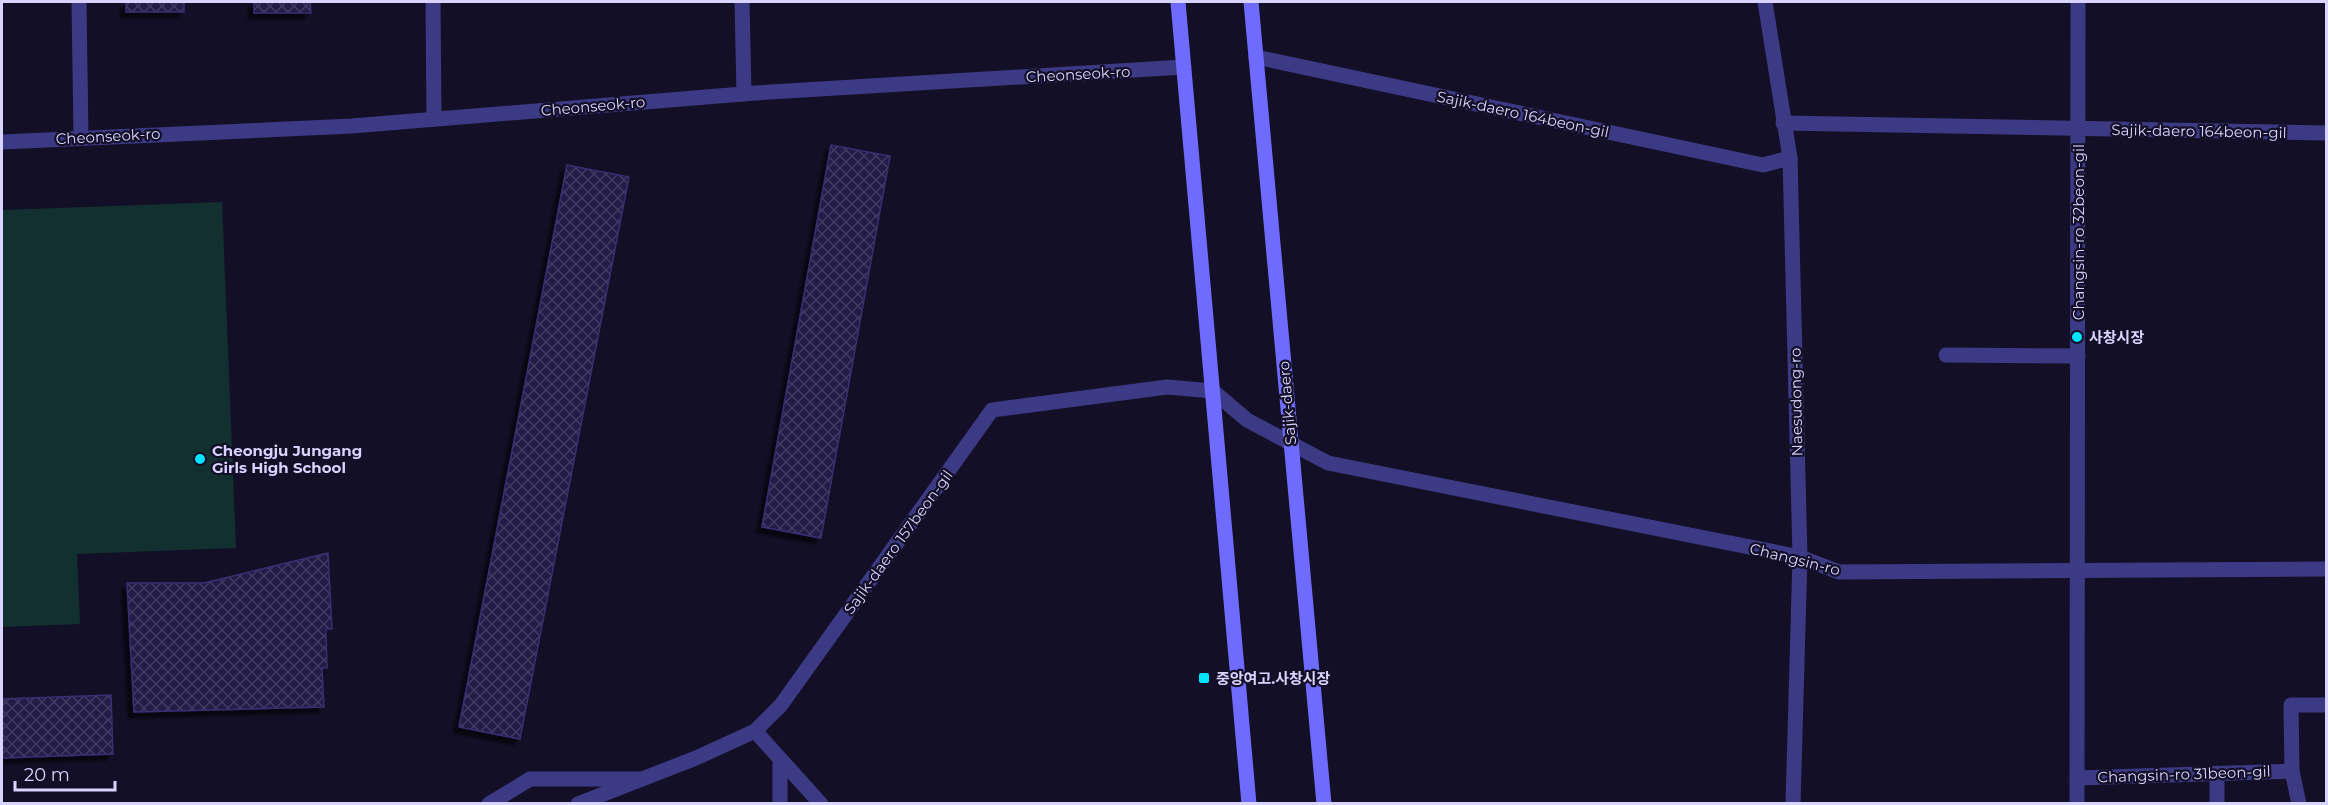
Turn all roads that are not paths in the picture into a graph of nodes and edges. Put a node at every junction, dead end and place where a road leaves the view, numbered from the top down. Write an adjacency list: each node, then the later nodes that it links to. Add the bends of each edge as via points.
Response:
1 (79, 2): 15 (street)
2 (433, 2): 11 (street)
3 (742, 2): 10 (street)
4 (1178, 2): 9 (main road)
5 (1251, 2): 8 (main road, Sajik-daero)
6 (1765, 2): 12 (street, Naesudong-ro)
7 (2078, 2): 13 (street, Changsin-ro 32beon-gil)
8 (1256, 57): 17 (street, Sajik-daero 164beon-gil, via 1763,165); 21 (main road, Sajik-daero)
9 (1184, 67): 10 (street, Cheonseok-ro); 20 (main road)
10 (744, 94): 11 (street, Cheonseok-ro)
11 (434, 120): 15 (street, Cheonseok-ro)
12 (1783, 123): 13 (street, Sajik-daero 164beon-gil); 17 (street, Naesudong-ro)
13 (2078, 129): 14 (street, Sajik-daero 164beon-gil); 19 (street, Changsin-ro 32beon-gil)
14 (2326, 134)
15 (81, 137): 16 (street, Cheonseok-ro)
16 (2, 142)
17 (1790, 158): 22 (street, Naesudong-ro)
18 (1946, 355): 19 (street)
19 (2078, 356): 24 (street, Changsin-ro 32beon-gil)
20 (1213, 391): 21 (street, Changsin-ro, via 1247,420); 26 (street, Sajik-daero 157beon-gil, via 1167,387 992,410 781,705); 36 (main road)
21 (1291, 444): 22 (street, Changsin-ro, via 1328,463); 37 (main road, Sajik-daero)
22 (1800, 556): 24 (street, Changsin-ro, via 1839,572); 38 (street, Naesudong-ro)
23 (2326, 568): 24 (street, Changsin-ro)
24 (2077, 570): 30 (street, Changsin-ro 31beon-gil)
25 (2326, 705): 28 (street, via 2291,705)
26 (755, 731): 27 (street); 31 (street, Sajik-daero 157beon-gil)
27 (780, 760): 34 (street); 35 (street)
28 (2292, 771): 29 (street, Changsin-ro 31beon-gil); 41 (street)
29 (2217, 773): 30 (street, Changsin-ro 31beon-gil); 40 (street)
30 (2077, 778): 39 (street, Changsin-ro 31beon-gil)
31 (642, 779): 32 (street, via 530,779); 33 (street, Sajik-daero 157beon-gil)
32 (489, 804)
33 (578, 804)
34 (780, 804)
35 (821, 804)
36 (1249, 804)
37 (1324, 804)
38 (1793, 804)
39 (2077, 804)
40 (2217, 804)
41 (2299, 804)

